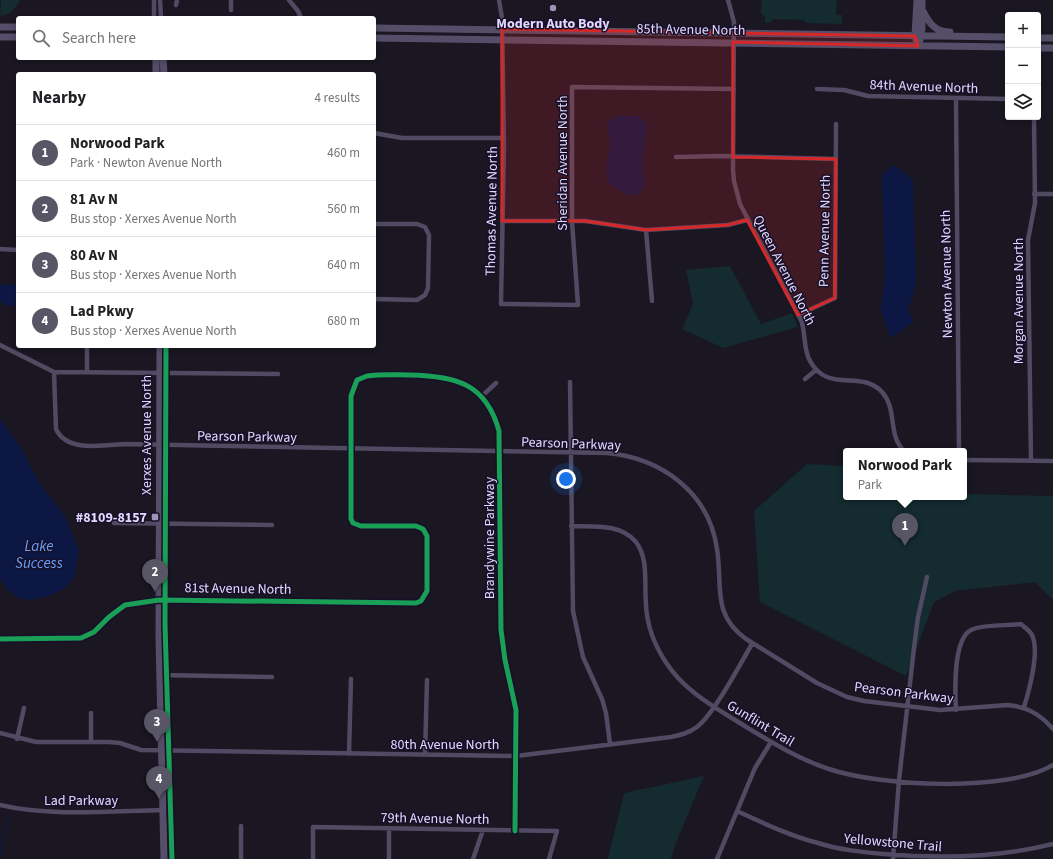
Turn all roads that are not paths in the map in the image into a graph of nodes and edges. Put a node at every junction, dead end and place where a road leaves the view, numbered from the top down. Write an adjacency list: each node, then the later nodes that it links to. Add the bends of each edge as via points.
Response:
1 (154, 0): 11 (street)
2 (160, 0): 12 (street)
3 (231, 0): 9 (street)
4 (289, 0): 13 (street)
5 (499, 0): 17 (street, Thomas Avenue North)
6 (728, 0): 18 (street, Queen Avenue North)
7 (917, 0): 20 (main road)
8 (922, 0): 10 (main road)
9 (231, 10)
10 (923, 11): 19 (main road, via 931,25 941,31); 20 (main road)
11 (154, 16)
12 (161, 16)
13 (300, 16)
14 (0, 27): 15 (main road)
15 (16, 27)
16 (376, 28): 17 (main road, 85th Avenue North)
17 (502, 29): 18 (main road, 85th Avenue North); 27 (street, Thomas Avenue North)
18 (734, 32): 20 (main road, 85th Avenue North); 28 (street, Queen Avenue North)
19 (1005, 34)
20 (918, 36): 23 (main road, 85th Avenue North); 29 (main road)
21 (0, 37): 22 (main road)
22 (16, 37)
23 (1005, 37)
24 (376, 38): 27 (main road, 85th Avenue North)
25 (1041, 38): 26 (main road)
26 (1053, 38)
27 (502, 39): 28 (main road, 85th Avenue North); 44 (street, Thomas Avenue North)
28 (733, 42): 29 (main road, 85th Avenue North); 37 (street, Queen Avenue North)
29 (918, 46): 30 (main road, 85th Avenue North)
30 (1005, 47)
31 (1041, 48): 32 (main road)
32 (1053, 48)
33 (163, 60): 36 (main road)
34 (155, 61): 35 (main road)
35 (156, 72)
36 (164, 72)
37 (734, 89): 46 (street, Queen Avenue North); 52 (street, Sheridan Avenue North, via 572,87)
38 (816, 89): 39 (street, 84th Avenue North, via 844,90 868,96)
39 (956, 98): 40 (street, 84th Avenue North); 75 (street, Newton Avenue North)
40 (1005, 98)
41 (1034, 120): 48 (street, Morgan Avenue North)
42 (836, 124): 47 (street, Penn Avenue North)
43 (376, 133): 44 (street, via 402,138)
44 (504, 138): 51 (street, Thomas Avenue North)
45 (676, 157): 46 (street)
46 (733, 157): 47 (street); 50 (street, Queen Avenue North, via 736,193)
47 (836, 159): 60 (street, Penn Avenue North, via 834,298)
48 (1034, 194): 49 (street); 80 (street, Morgan Avenue North, via 1034,213 1028,240)
49 (1053, 194)
50 (747, 220): 54 (street, via 728,225); 60 (street, Queen Avenue North)
51 (502, 221): 52 (street); 59 (street, Thomas Avenue North, via 501,304)
52 (572, 221): 54 (street); 59 (street, Sheridan Avenue North)
53 (376, 224): 57 (street, via 416,224 425,227 429,235 428,288 425,295 417,300)
54 (646, 230): 58 (street)
55 (0, 249): 56 (street)
56 (16, 250)
57 (376, 299)
58 (652, 301)
59 (578, 305)
60 (798, 315): 64 (street, Queen Avenue North, via 804,327 809,359)
61 (0, 345): 65 (street)
62 (87, 348): 66 (street)
63 (160, 348): 67 (main road, Xerxes Avenue North)
64 (816, 370): 69 (street); 74 (street, via 832,380 866,382 882,391 891,407 893,434)
65 (54, 372): 66 (street); 73 (street, Pearson Parkway, via 55,424 57,433 61,436 83,446)
66 (86, 372): 67 (street)
67 (160, 372): 68 (street); 73 (main road, Xerxes Avenue North)
68 (278, 374)
69 (805, 380)
70 (570, 382): 78 (street)
71 (496, 383): 72 (street)
72 (482, 396): 76 (street, Brandywine Parkway, via 466,385 445,377 372,375 357,380 351,396); 77 (street, Brandywine Parkway, via 496,420)
73 (159, 444): 76 (street, Pearson Parkway); 83 (main road, Xerxes Avenue North)
74 (901, 448)
75 (959, 448)
76 (351, 449): 77 (street, Pearson Parkway); 87 (street, 81st Avenue North, via 350,515 353,523 361,526 416,526 426,532 427,591 424,597 416,602)
77 (501, 451): 78 (street, Pearson Parkway); 109 (street, Brandywine Parkway, via 501,630 516,710)
78 (571, 453): 85 (street); 89 (street, Pearson Parkway, via 622,454 638,458 666,471 690,491 700,504 713,532 719,563 719,594 724,615 737,633)
79 (967, 460): 80 (street)
80 (1031, 461): 81 (street)
81 (1053, 461)
82 (114, 523): 83 (street)
83 (159, 524): 84 (street); 87 (main road, Xerxes Avenue North)
84 (272, 525)
85 (572, 526): 95 (street, Gunflint Trail, via 615,528 636,542 644,564 647,619 660,652 683,684); 105 (street, via 572,595 576,627 583,657 602,699)
86 (927, 577): 94 (street, via 918,617)
87 (159, 600): 88 (street, 81st Avenue North, via 125,605 94,632 81,638); 90 (main road, Xerxes Avenue North)
88 (0, 639)
89 (752, 644): 94 (street, Pearson Parkway, via 816,683 837,692 864,701); 95 (street, 80th Avenue North)
90 (160, 675): 91 (street); 106 (main road, Xerxes Avenue North)
91 (272, 677)
92 (351, 679): 107 (street)
93 (427, 680): 108 (street)
94 (908, 706): 98 (street, Pearson Parkway); 111 (street)
95 (713, 707): 104 (street, Gunflint Trail); 105 (street, 80th Avenue North, via 697,726 681,735)
96 (1024, 707): 98 (street, Pearson Parkway, via 1008,705); 98 (street, via 1030,686 1035,647 1032,634 1021,624 978,628 966,634 960,646 955,688); 100 (street, Pearson Parkway, via 1037,713)
97 (24, 708): 102 (street)
98 (956, 710)
99 (91, 713): 103 (street)
100 (1053, 728)
101 (0, 733): 102 (street, 80th Avenue North)
102 (17, 738): 103 (street, 80th Avenue North, via 36,742)
103 (91, 742): 106 (street, 80th Avenue North, via 120,743 141,750)
104 (771, 742): 111 (street, Gunflint Trail, via 831,770 851,775); 114 (street, via 755,768)
105 (610, 744): 109 (street, 80th Avenue North)
106 (162, 750): 107 (street, 80th Avenue North); 113 (main road, Xerxes Avenue North)
107 (349, 754): 108 (street, 80th Avenue North)
108 (425, 755): 109 (street, 80th Avenue North)
109 (516, 756): 118 (street, Brandywine Parkway)
110 (1053, 765): 111 (street, Gunflint Trail, via 1018,777 972,784 941,785)
111 (899, 780): 120 (street)
112 (0, 805): 113 (street, Lad Parkway, via 52,811)
113 (163, 810): 121 (main road, Xerxes Avenue North)
114 (736, 811): 120 (street, Yellowstone Trail, via 820,844); 127 (street)
115 (241, 826): 122 (street)
116 (389, 829): 117 (street, 79th Avenue North); 123 (street, 79th Avenue North, via 313,828); 124 (street)
117 (483, 830): 118 (street, 79th Avenue North); 125 (street)
118 (515, 831): 126 (street, 79th Avenue North, via 557,831)
119 (1053, 844): 120 (street, Yellowstone Trail, via 981,856)
120 (893, 857)
121 (164, 859)
122 (241, 859)
123 (313, 859)
124 (389, 859)
125 (473, 859)
126 (549, 859)
127 (717, 859)

